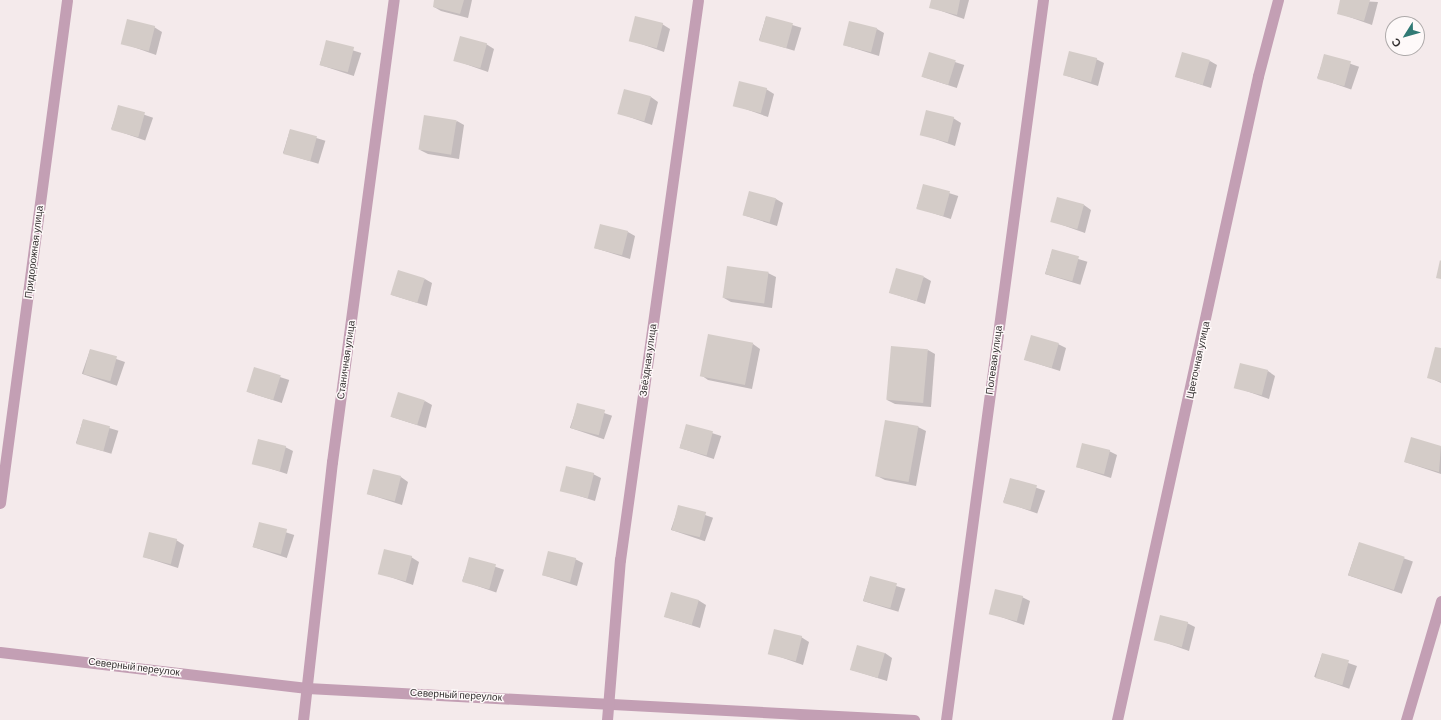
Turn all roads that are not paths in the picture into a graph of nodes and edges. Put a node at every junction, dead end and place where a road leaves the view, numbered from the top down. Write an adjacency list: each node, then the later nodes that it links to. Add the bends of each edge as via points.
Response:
1 (67, 0): 6 (street, Придорожная улица)
2 (394, 0): 9 (street, Станичная улица, via 332,462)
3 (698, 0): 10 (street, Звёздная улица, via 620,560)
4 (1043, 0): 14 (street, Полевая улица)
5 (1276, 0): 15 (street, Цветочная улица)
6 (0, 503)
7 (1441, 601): 16 (street)
8 (0, 652): 9 (street, Северный переулок)
9 (307, 688): 10 (street, Северный переулок); 11 (street, Станичная улица)
10 (609, 703): 12 (street, Звёздная улица); 13 (street, Северный переулок)
11 (303, 720)
12 (606, 720)
13 (914, 720)
14 (946, 720)
15 (1117, 720)
16 (1406, 720)

